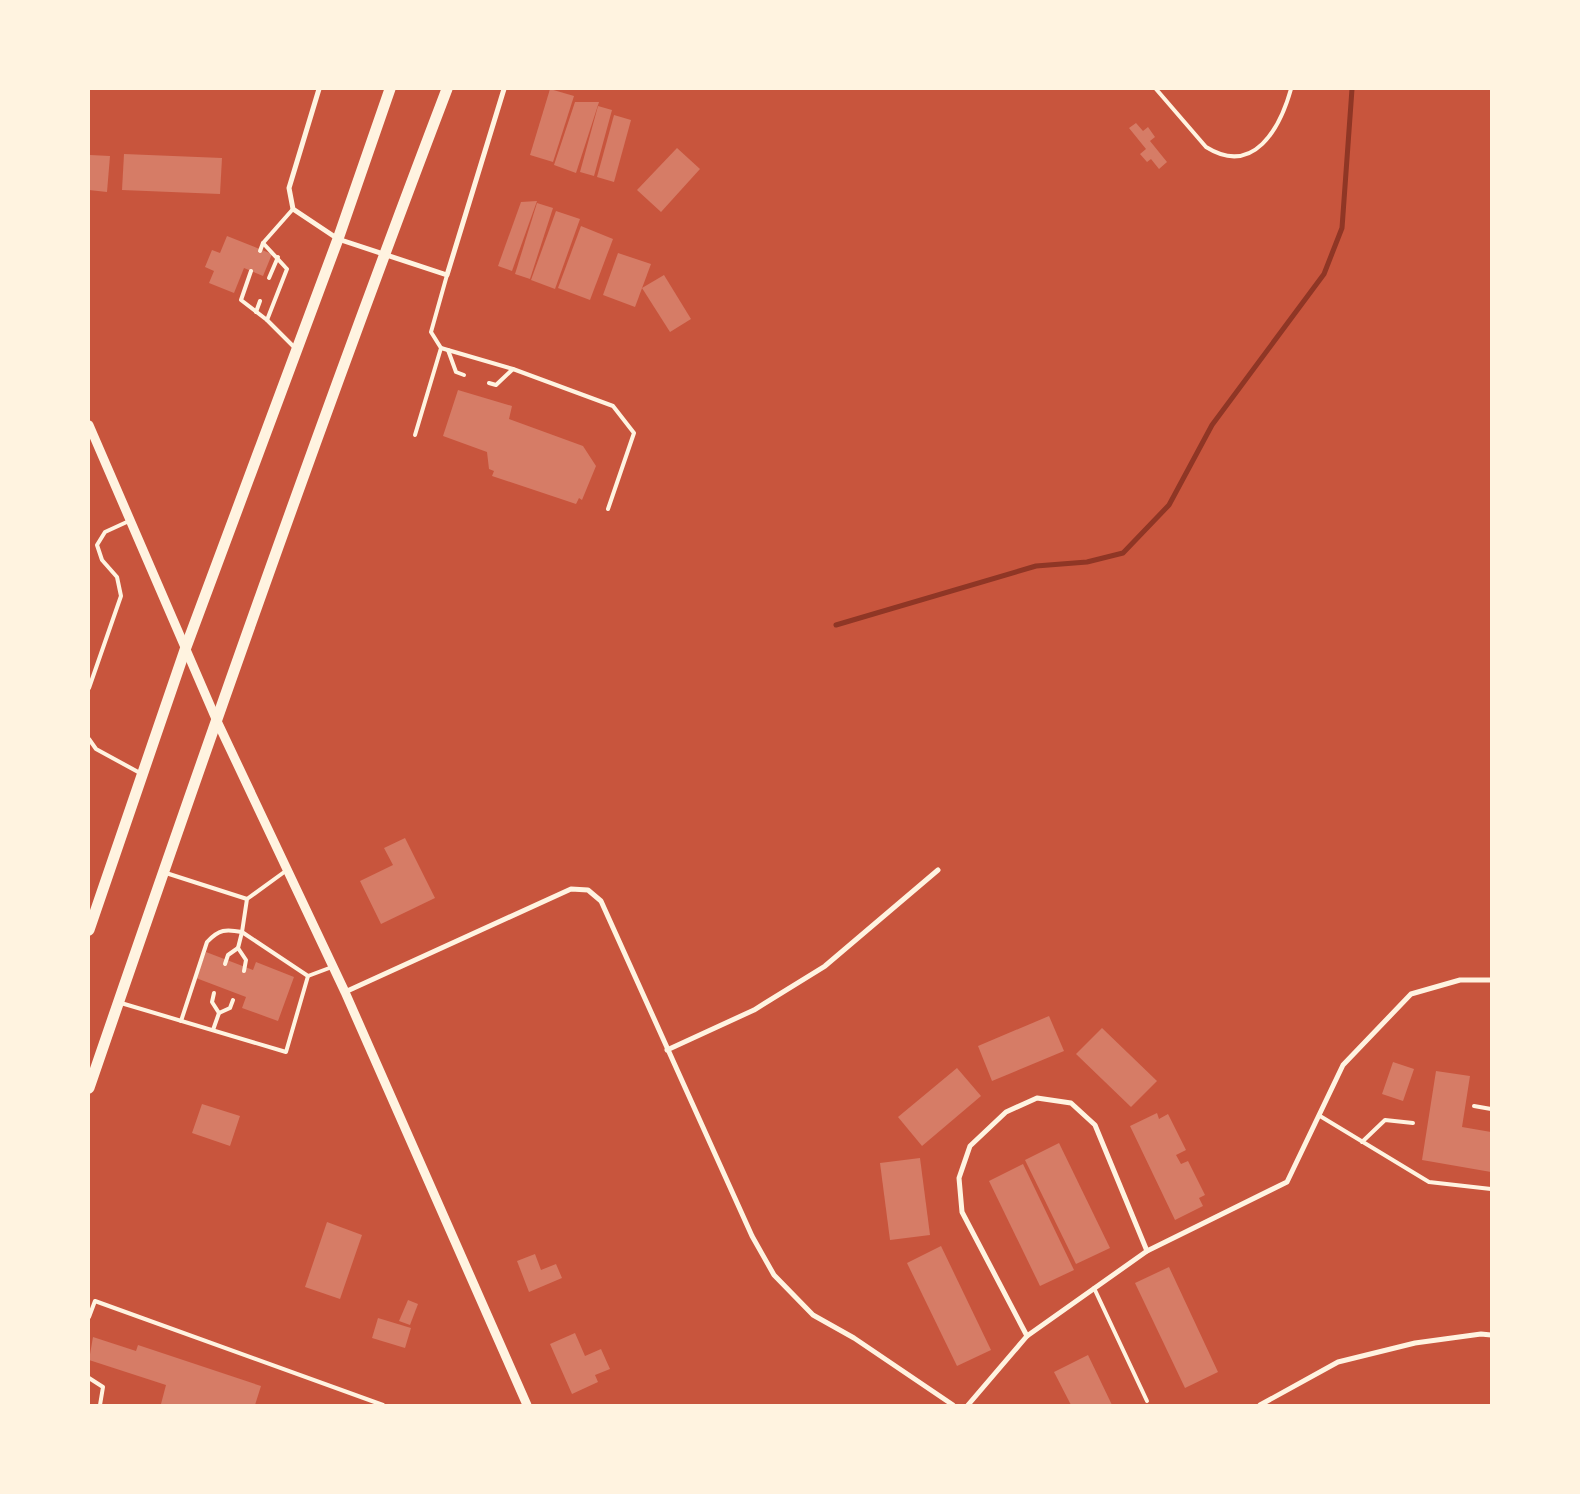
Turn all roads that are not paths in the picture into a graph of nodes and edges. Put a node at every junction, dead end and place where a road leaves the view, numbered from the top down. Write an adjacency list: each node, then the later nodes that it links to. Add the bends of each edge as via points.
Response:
1 (319, 89): 7 (street, via 289,188)
2 (390, 89): 8 (main road)
3 (447, 89): 11 (main road)
4 (504, 89): 14 (street)
5 (1156, 89): 6 (lane, via 1206,148 1227,156 1253,151 1269,140 1277,128)
6 (1291, 89)
7 (293, 209): 8 (street); 9 (lane)
8 (338, 239): 11 (street); 20 (main road)
9 (263, 243): 10 (lane); 12 (lane)
10 (260, 250)
11 (384, 255): 14 (street); 33 (main road)
12 (278, 257): 15 (lane); 18 (lane, via 287,270)
13 (251, 271): 17 (lane, via 241,300)
14 (447, 275): 19 (lane, via 431,332)
15 (270, 278)
16 (260, 300): 17 (lane)
17 (256, 312): 18 (lane)
18 (266, 320): 20 (lane)
19 (441, 348): 21 (lane); 26 (lane)
20 (297, 350): 29 (main road)
21 (448, 350): 22 (lane); 23 (lane, via 456,372)
22 (513, 369): 24 (lane, via 496,385); 27 (lane, via 613,406 634,434)
23 (464, 375)
24 (489, 383)
25 (89, 425): 28 (street)
26 (414, 435)
27 (608, 508)
28 (130, 520): 29 (street); 31 (lane, via 105,532 97,545 102,560 117,577 121,596)
29 (186, 647): 33 (street); 35 (main road)
30 (89, 665): 31 (lane)
31 (96, 668): 32 (lane)
32 (89, 688)
33 (216, 718): 36 (street); 38 (main road)
34 (89, 739): 35 (lane, via 96,750)
35 (142, 774): 40 (main road)
36 (287, 870): 39 (lane); 44 (street)
37 (938, 870): 55 (street, via 825,966 754,1010)
38 (163, 872): 39 (lane); 51 (main road)
39 (247, 899): 41 (lane)
40 (89, 930)
41 (242, 932): 42 (lane); 46 (lane); 53 (lane, via 226,929 215,933 207,942)
42 (238, 948): 43 (lane, via 228,955); 45 (lane, via 246,960)
43 (225, 964)
44 (333, 967): 46 (lane); 48 (street)
45 (244, 970)
46 (308, 976): 54 (lane, via 286,1052)
47 (1491, 980): 59 (street, via 1460,980 1411,994 1343,1065)
48 (345, 992): 55 (street, via 571,890 588,890 600,902); 73 (street)
49 (214, 993): 52 (lane, via 212,1002)
50 (233, 1000): 52 (lane, via 230,1008)
51 (118, 1002): 53 (lane); 56 (main road)
52 (219, 1013): 54 (lane)
53 (181, 1021): 54 (lane)
54 (213, 1030)
55 (667, 1050): 74 (street, via 752,1236 774,1275 813,1315 854,1338)
56 (89, 1088)
57 (1474, 1106): 58 (lane)
58 (1491, 1109)
59 (1320, 1116): 61 (lane); 63 (street, via 1287,1182)
60 (1413, 1123): 61 (lane, via 1385,1120)
61 (1362, 1142): 62 (lane, via 1430,1182)
62 (1491, 1189)
63 (1147, 1250): 64 (street); 67 (street, via 1095,1125 1070,1103 1037,1098 1006,1112 970,1146 959,1178 962,1212)
64 (1094, 1288): 67 (street); 70 (lane)
65 (89, 1317): 72 (lane, via 96,1301)
66 (1491, 1335): 69 (street, via 1415,1343 1338,1362)
67 (1027, 1336): 75 (street)
68 (89, 1378): 71 (lane, via 103,1388)
69 (1268, 1400): 76 (street); 77 (street)
70 (1147, 1401)
71 (100, 1405)
72 (383, 1405)
73 (528, 1405)
74 (952, 1405)
75 (968, 1405)
76 (1260, 1405)
77 (1275, 1405)

